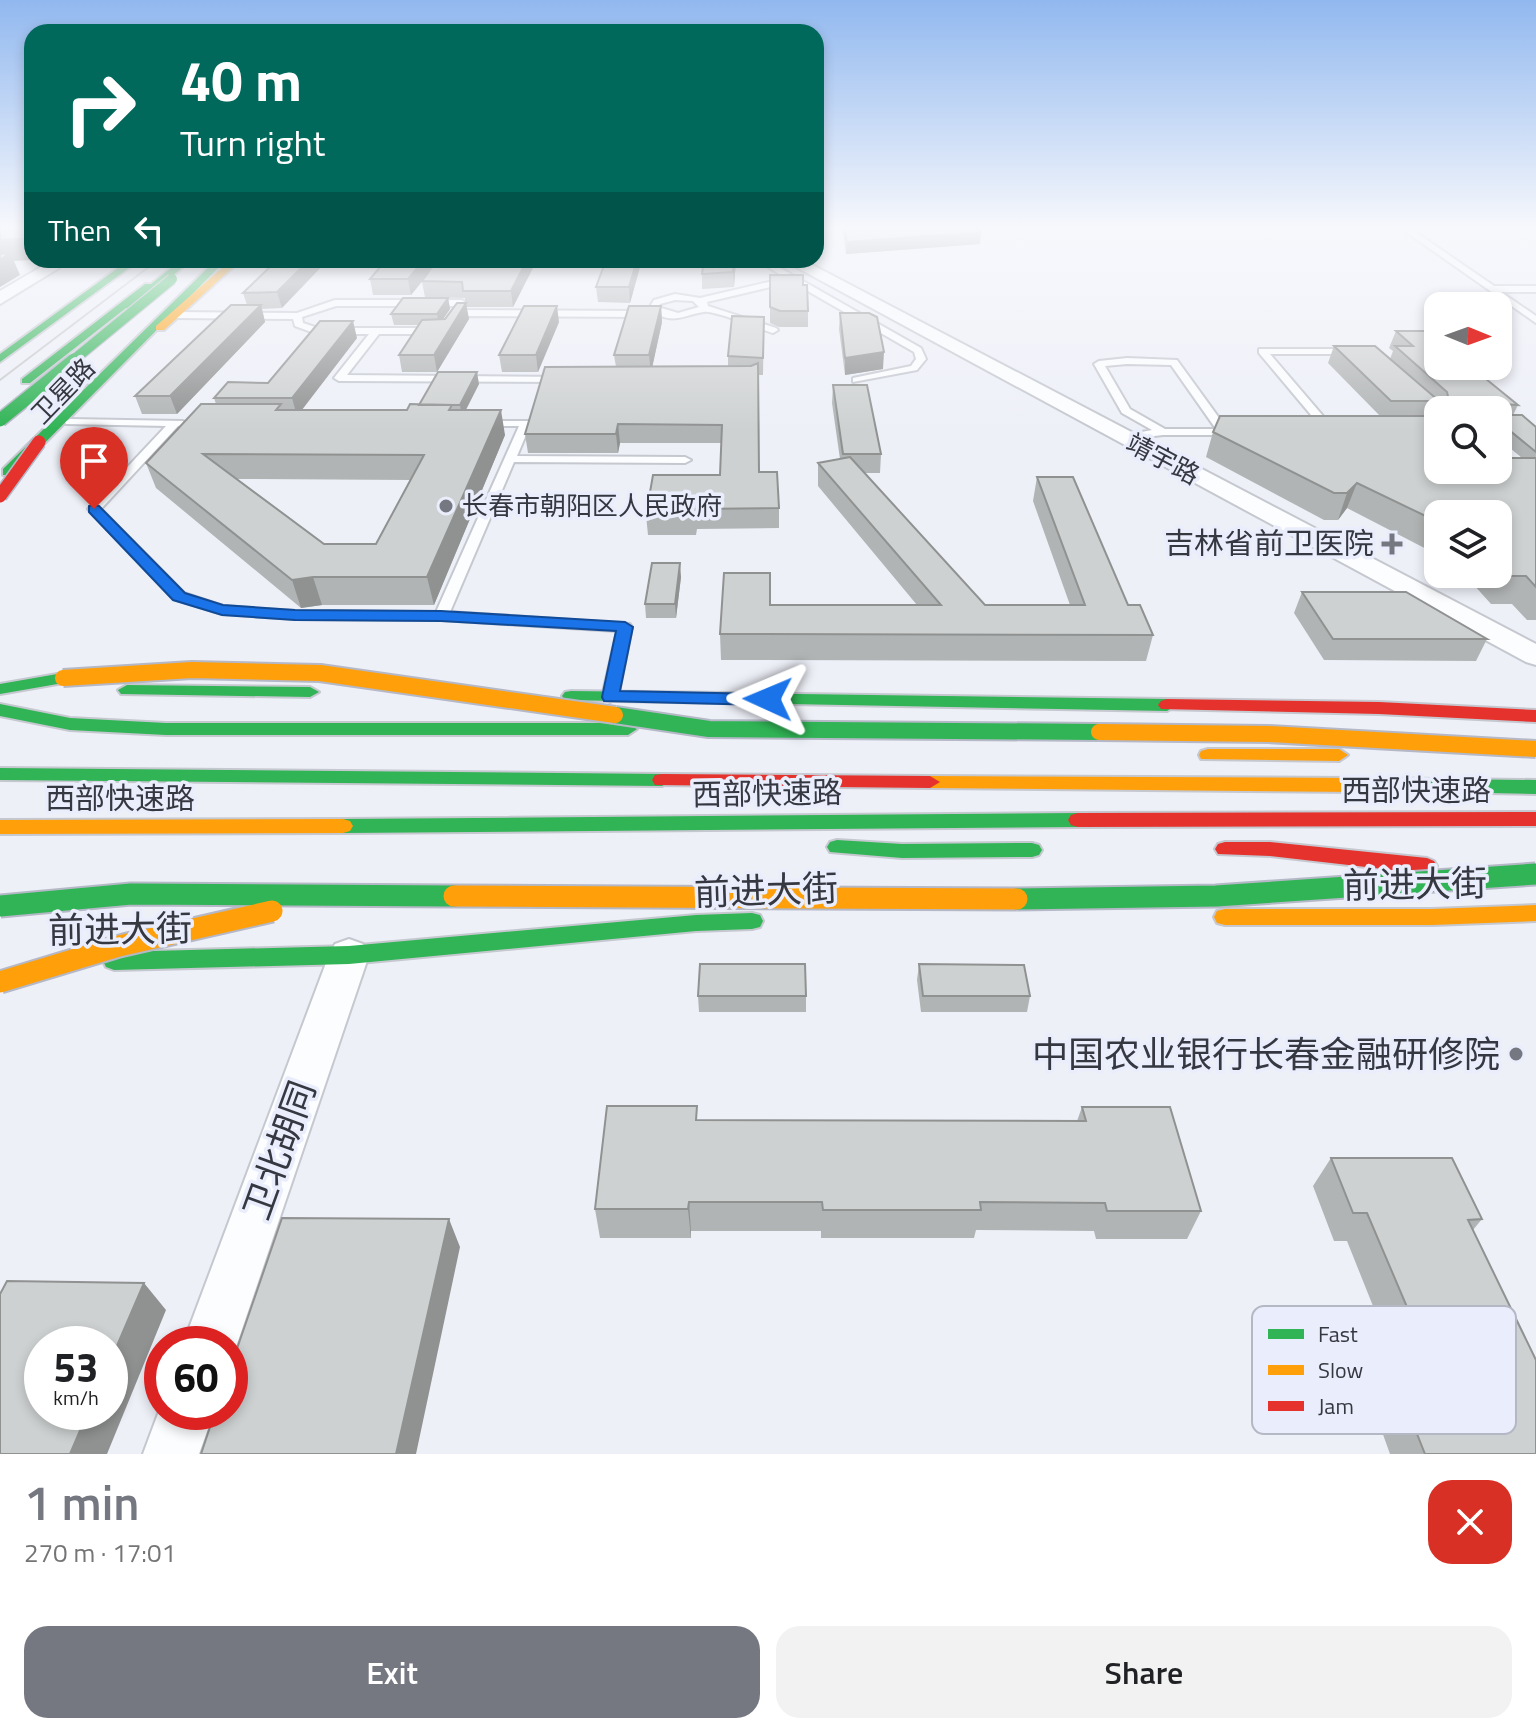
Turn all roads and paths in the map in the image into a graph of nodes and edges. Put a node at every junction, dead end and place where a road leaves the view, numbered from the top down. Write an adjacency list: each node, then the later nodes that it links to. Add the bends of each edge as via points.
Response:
1 (87, 295): 22 (main road, 卫星路)
2 (139, 295): 25 (main road)
3 (144, 295): 30 (main road, 卫星路)
4 (154, 295): 30 (main road, bridge)
5 (186, 295): 38 (main road)
6 (197, 295): 16 (main road, 卫星路)
7 (419, 295): 12 (lane)
8 (726, 295): 13 (lane)
9 (832, 295): 24 (lane, via 918,350 921,359 914,368)
10 (856, 295): 37 (street, 靖宇路)
11 (1500, 295): 18 (lane)
12 (414, 302): 14 (lane, via 462,303); 17 (lane, via 335,303)
13 (702, 304): 15 (lane, via 685,315); 15 (lane, via 682,297 661,300 654,305); 19 (lane)
14 (455, 313): 15 (lane); 20 (lane, via 444,331)
15 (659, 313)
16 (174, 315): 17 (lane); 26 (main road, 卫星路)
17 (298, 316): 20 (lane, via 298,324 317,331)
18 (1536, 320)
19 (773, 330)
20 (376, 331): 23 (lane, via 339,378)
21 (1366, 351): 35 (lane, via 1262,351)
22 (0, 359)
23 (581, 379)
24 (857, 380)
25 (0, 402)
26 (70, 422): 27 (lane); 42 (main road, 卫星路)
27 (175, 423): 28 (lane); 43 (lane, via 94,509 179,596 222,610)
28 (191, 423)
29 (462, 423): 39 (lane, via 526,423)
30 (4, 429)
31 (1163, 432): 32 (lane); 32 (lane, via 1126,411 1099,364 1174,362); 37 (lane)
32 (1224, 432): 33 (lane)
33 (1240, 432)
34 (1316, 432): 35 (lane)
35 (1331, 432): 36 (lane)
36 (1347, 432)
37 (1125, 438): 44 (street, 靖宇路)
38 (39, 442): 41 (main road, bridge); 42 (main road, bridge)
39 (510, 459): 40 (lane); 43 (lane)
40 (685, 460)
41 (0, 479)
42 (0, 495)
43 (441, 616): 46 (lane, via 625,627)
44 (1536, 656)
45 (0, 690): 46 (main road); 49 (main road, bridge, via 151,669 257,668)
46 (610, 697): 48 (main road, via 1379,708)
47 (0, 710): 49 (main road, bridge, via 70,724 166,729)
48 (1536, 716)
49 (709, 729): 50 (main road, bridge, via 1253,733)
50 (1536, 748): 51 (main road)
51 (1195, 755)
52 (772, 761): 54 (main road)
53 (0, 774): 54 (main road, 西部快速路)
54 (703, 781): 55 (main road, 西部快速路)
55 (1536, 787)
56 (1536, 819): 57 (main road, 西部快速路)
57 (701, 824): 58 (main road, 西部快速路); 59 (main road)
58 (0, 827)
59 (772, 842)
60 (816, 845): 62 (main road, via 902,851)
61 (1206, 849): 63 (main road, via 1270,849)
62 (1046, 850)
63 (1536, 876): 64 (main road, bridge, via 1216,896)
64 (356, 894): 65 (main road, bridge, via 131,894); 71 (main road, bridge, via 119,946)
65 (0, 906)
66 (1536, 913): 67 (main road, 前进大街)
67 (1208, 918)
68 (766, 920): 69 (main road, 前进大街)
69 (349, 955): 70 (main road, 前进大街); 72 (street, 卫北胡同)
70 (0, 963)
71 (0, 982)
72 (216, 1326)
73 (180, 1430): 74 (street)
74 (171, 1454)

